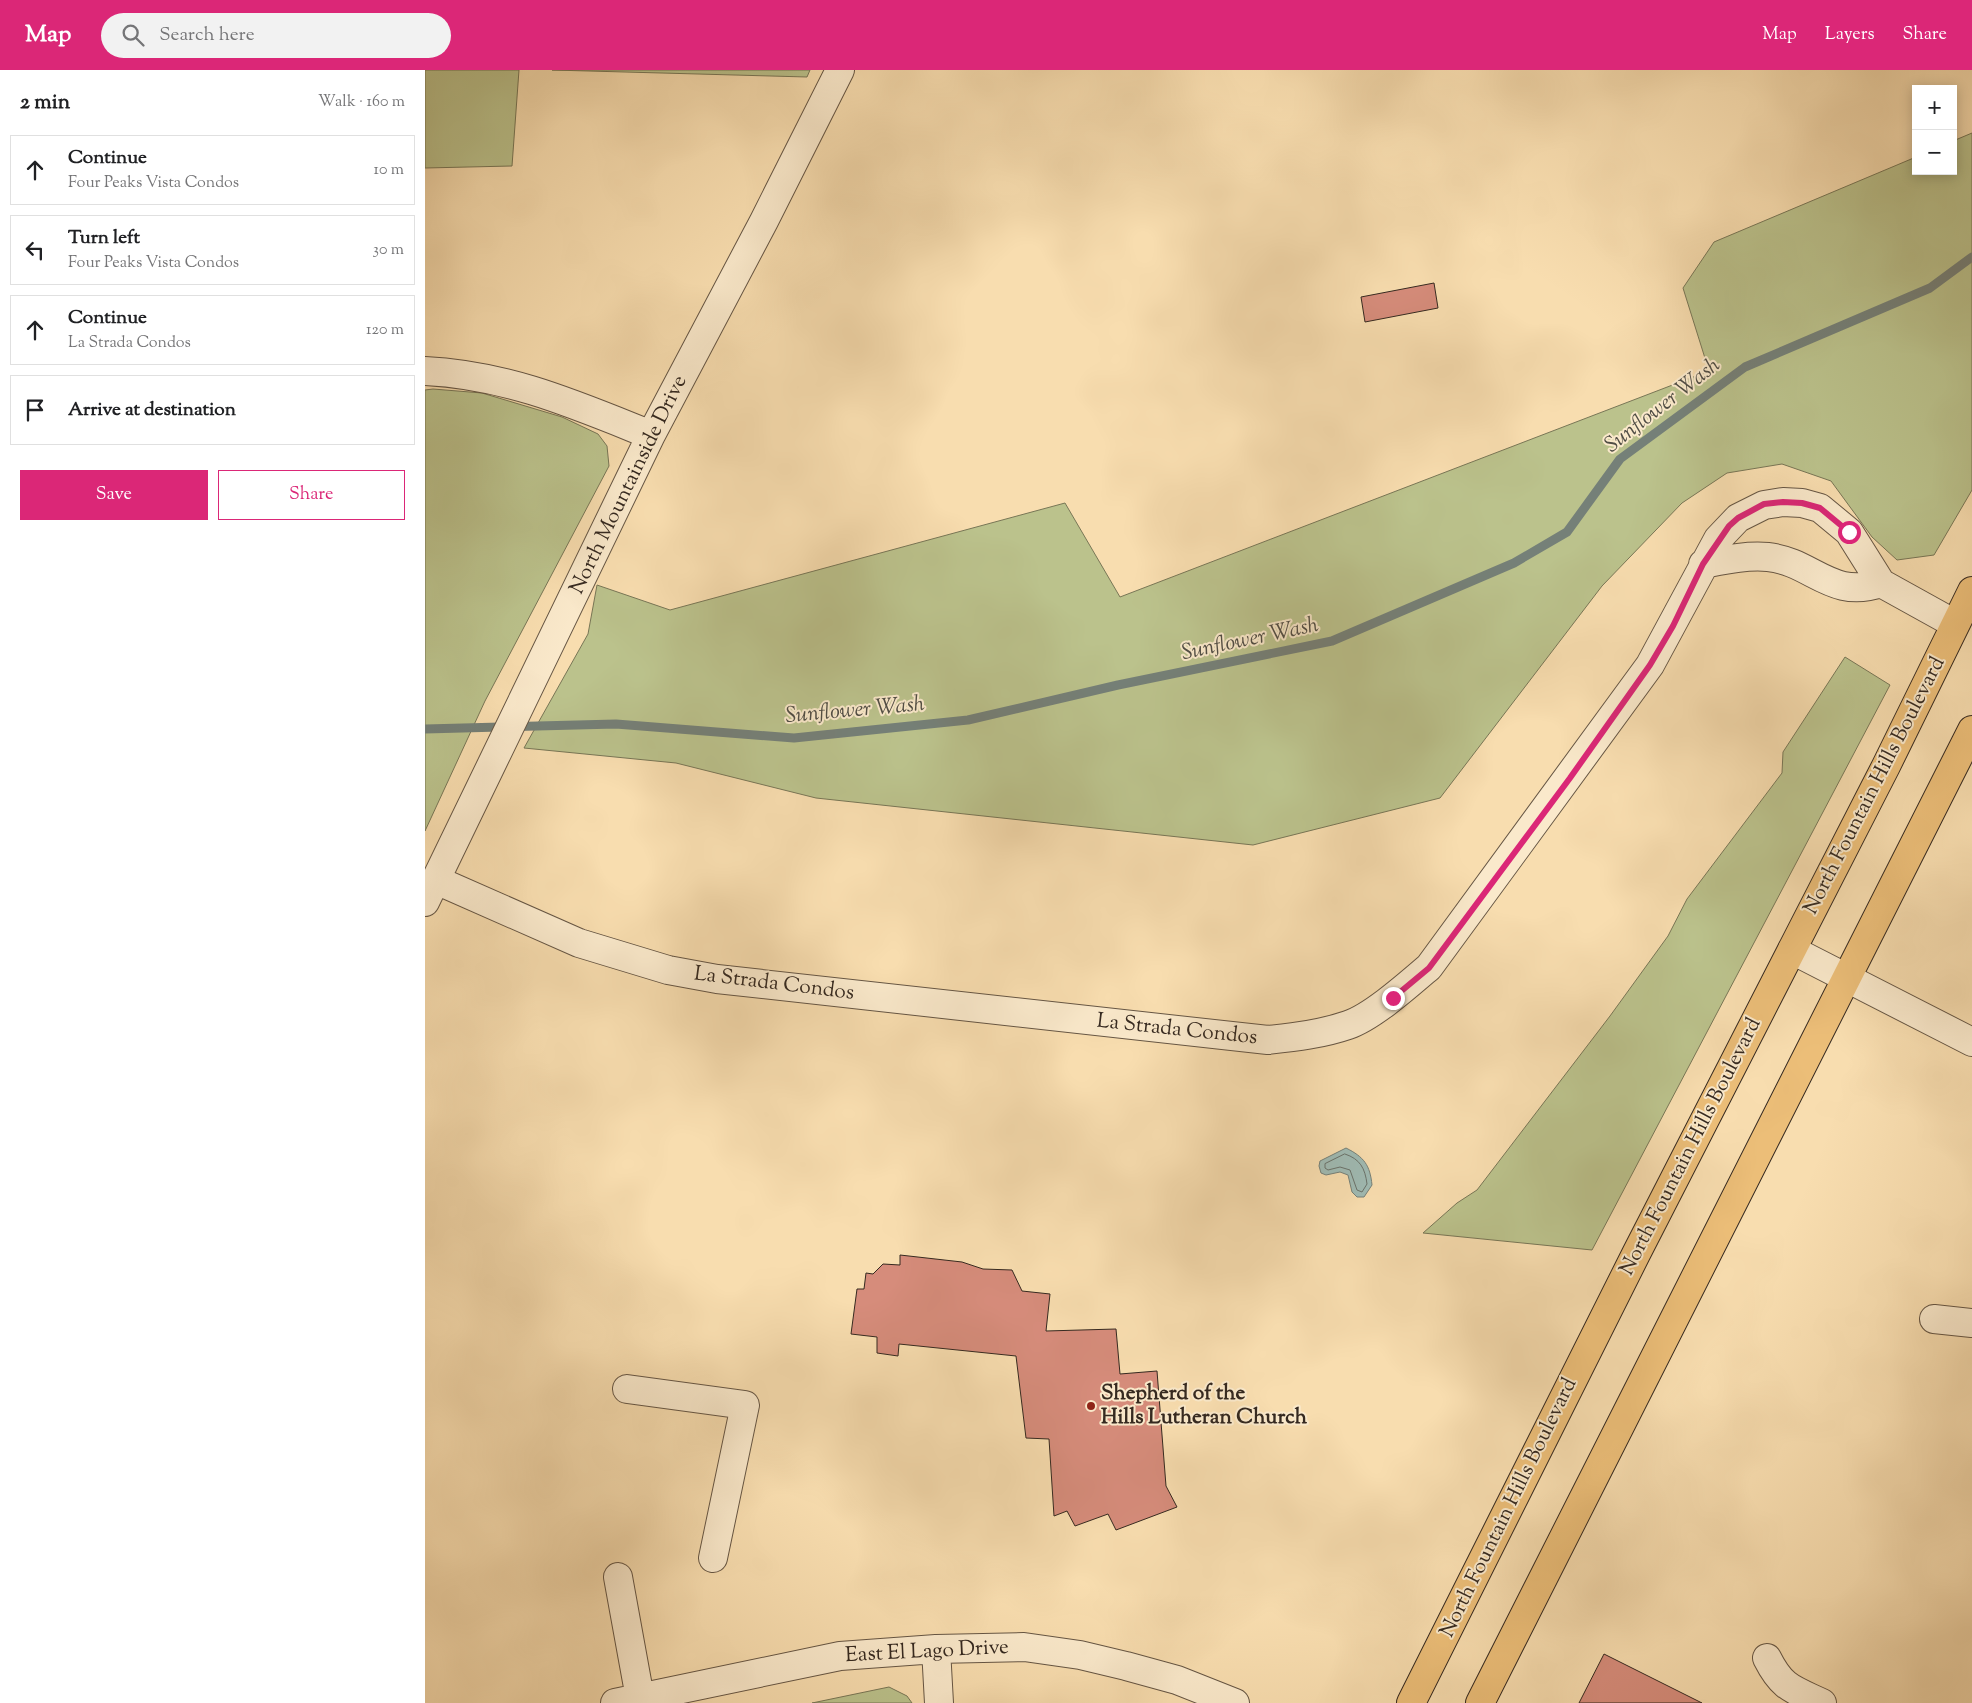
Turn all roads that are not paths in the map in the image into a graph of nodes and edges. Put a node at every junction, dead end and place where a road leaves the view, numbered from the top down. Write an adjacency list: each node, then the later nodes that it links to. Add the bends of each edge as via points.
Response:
1 (840, 70): 3 (street, North Mountainside Drive)
2 (425, 371): 3 (street, via 460,373 547,394)
3 (651, 435): 9 (street, North Mountainside Drive)
4 (1703, 564): 5 (street, via 1735,558 1769,557 1789,562 1849,589 1864,589); 5 (street, La Strada Condos, via 1718,539 1738,518 1764,504 1802,503 1820,508 1849,532); 9 (street, La Strada Condos, via 1650,665 1429,968 1393,998 1349,1025 1268,1040 717,979 668,970 579,943)
5 (1881, 583): 7 (street)
6 (1972, 591): 7 (main road, North Fountain Hills Boulevard)
7 (1955, 624): 10 (main road, North Fountain Hills Boulevard)
8 (1972, 730): 11 (main road)
9 (430, 891)
10 (1793, 950): 11 (street); 23 (main road, North Fountain Hills Boulevard)
11 (1847, 978): 12 (street); 24 (main road)
12 (1972, 1042)
13 (1934, 1319): 14 (street)
14 (1972, 1323)
15 (627, 1388): 16 (street, via 745,1406)
16 (713, 1558)
17 (618, 1578): 20 (street)
18 (935, 1649): 20 (street, East El Lago Drive, via 840,1656); 21 (street); 22 (street, East El Lago Drive, via 1024,1647 1080,1655 1177,1680)
19 (1767, 1658): 25 (street, via 1777,1678)
20 (628, 1701)
21 (939, 1703)
22 (1235, 1703)
23 (1411, 1703)
24 (1480, 1703)
25 (1822, 1703)

